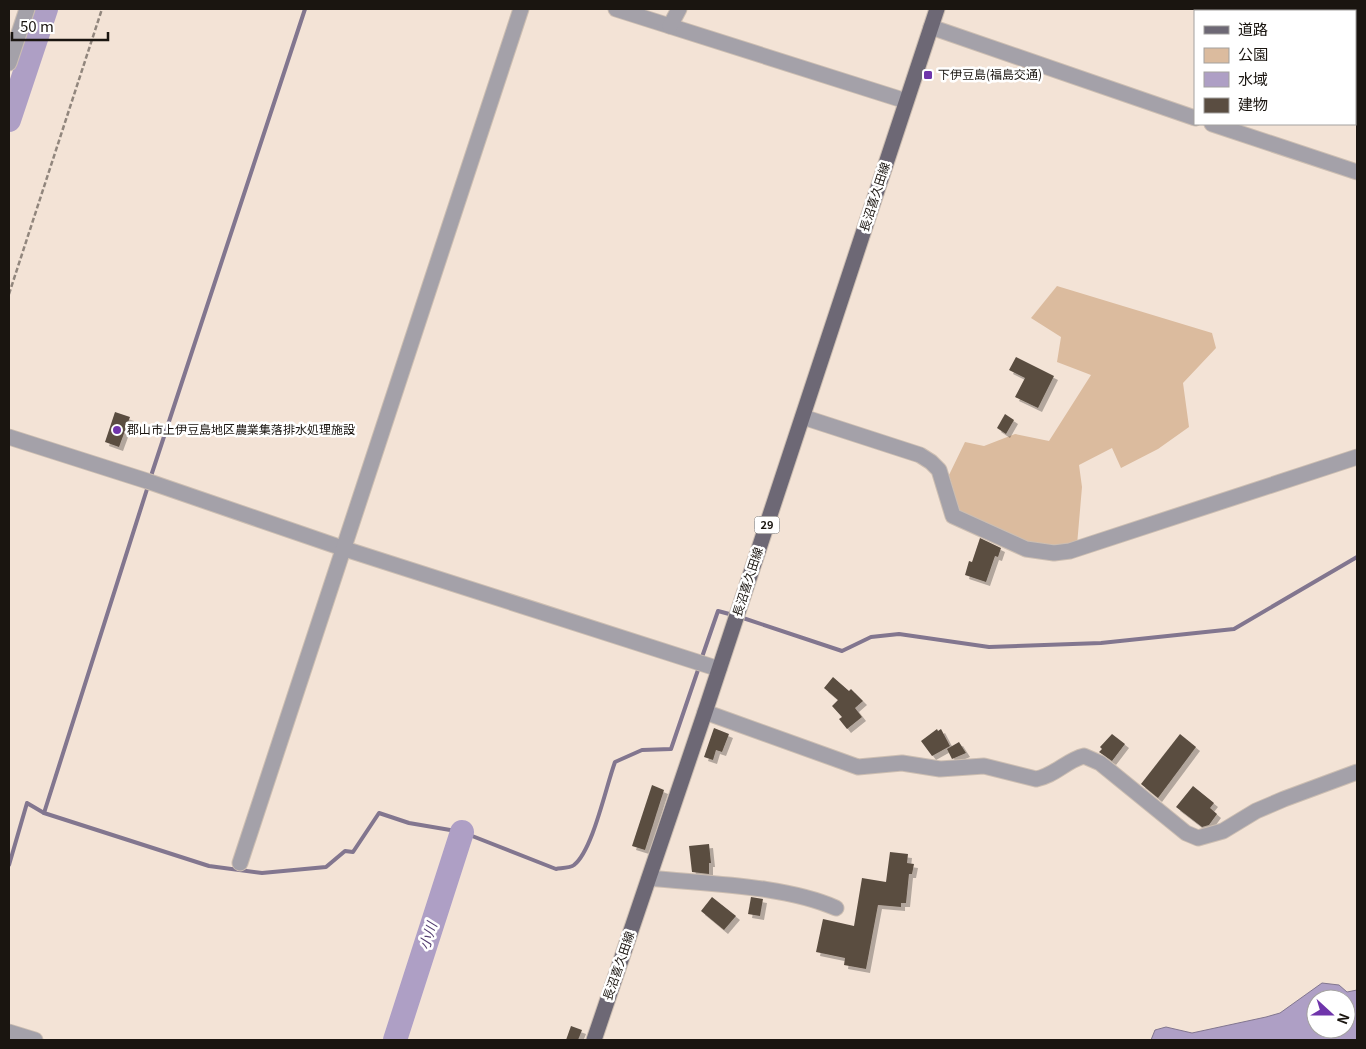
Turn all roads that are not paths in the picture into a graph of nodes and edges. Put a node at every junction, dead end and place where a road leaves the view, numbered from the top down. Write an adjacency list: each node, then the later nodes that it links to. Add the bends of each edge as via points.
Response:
1 (27, 9): 8 (street)
2 (521, 9): 16 (street)
3 (616, 9): 6 (street)
4 (679, 9): 6 (street)
5 (937, 9): 7 (main road, 長沼喜久田線 / 29)
6 (670, 26): 9 (street)
7 (931, 28): 9 (main road, 長沼喜久田線 / 29); 10 (street)
8 (9, 63)
9 (906, 101): 13 (main road, 長沼喜久田線 / 29)
10 (1194, 118)
11 (1215, 125): 12 (street)
12 (1357, 172)
13 (803, 417): 15 (street, via 920,456 939,470 953,516 1040,553 1070,551); 17 (main road, 長沼喜久田線 / 29)
14 (9, 437): 16 (street, via 147,480)
15 (1357, 457)
16 (345, 549): 17 (street); 20 (street)
17 (719, 669): 18 (main road, 長沼喜久田線 / 29)
18 (705, 712): 19 (street, via 858,767 902,763 940,769 984,766 1036,779 1084,756 1100,764 1186,833 1198,838 1222,831 1284,799); 21 (main road, 長沼喜久田線 / 29)
19 (1357, 772)
20 (240, 863)
21 (649, 878): 22 (street, via 790,894); 25 (main road, 長沼喜久田線 / 29)
22 (836, 908)
23 (9, 1032): 24 (street)
24 (35, 1040)
25 (594, 1040)

